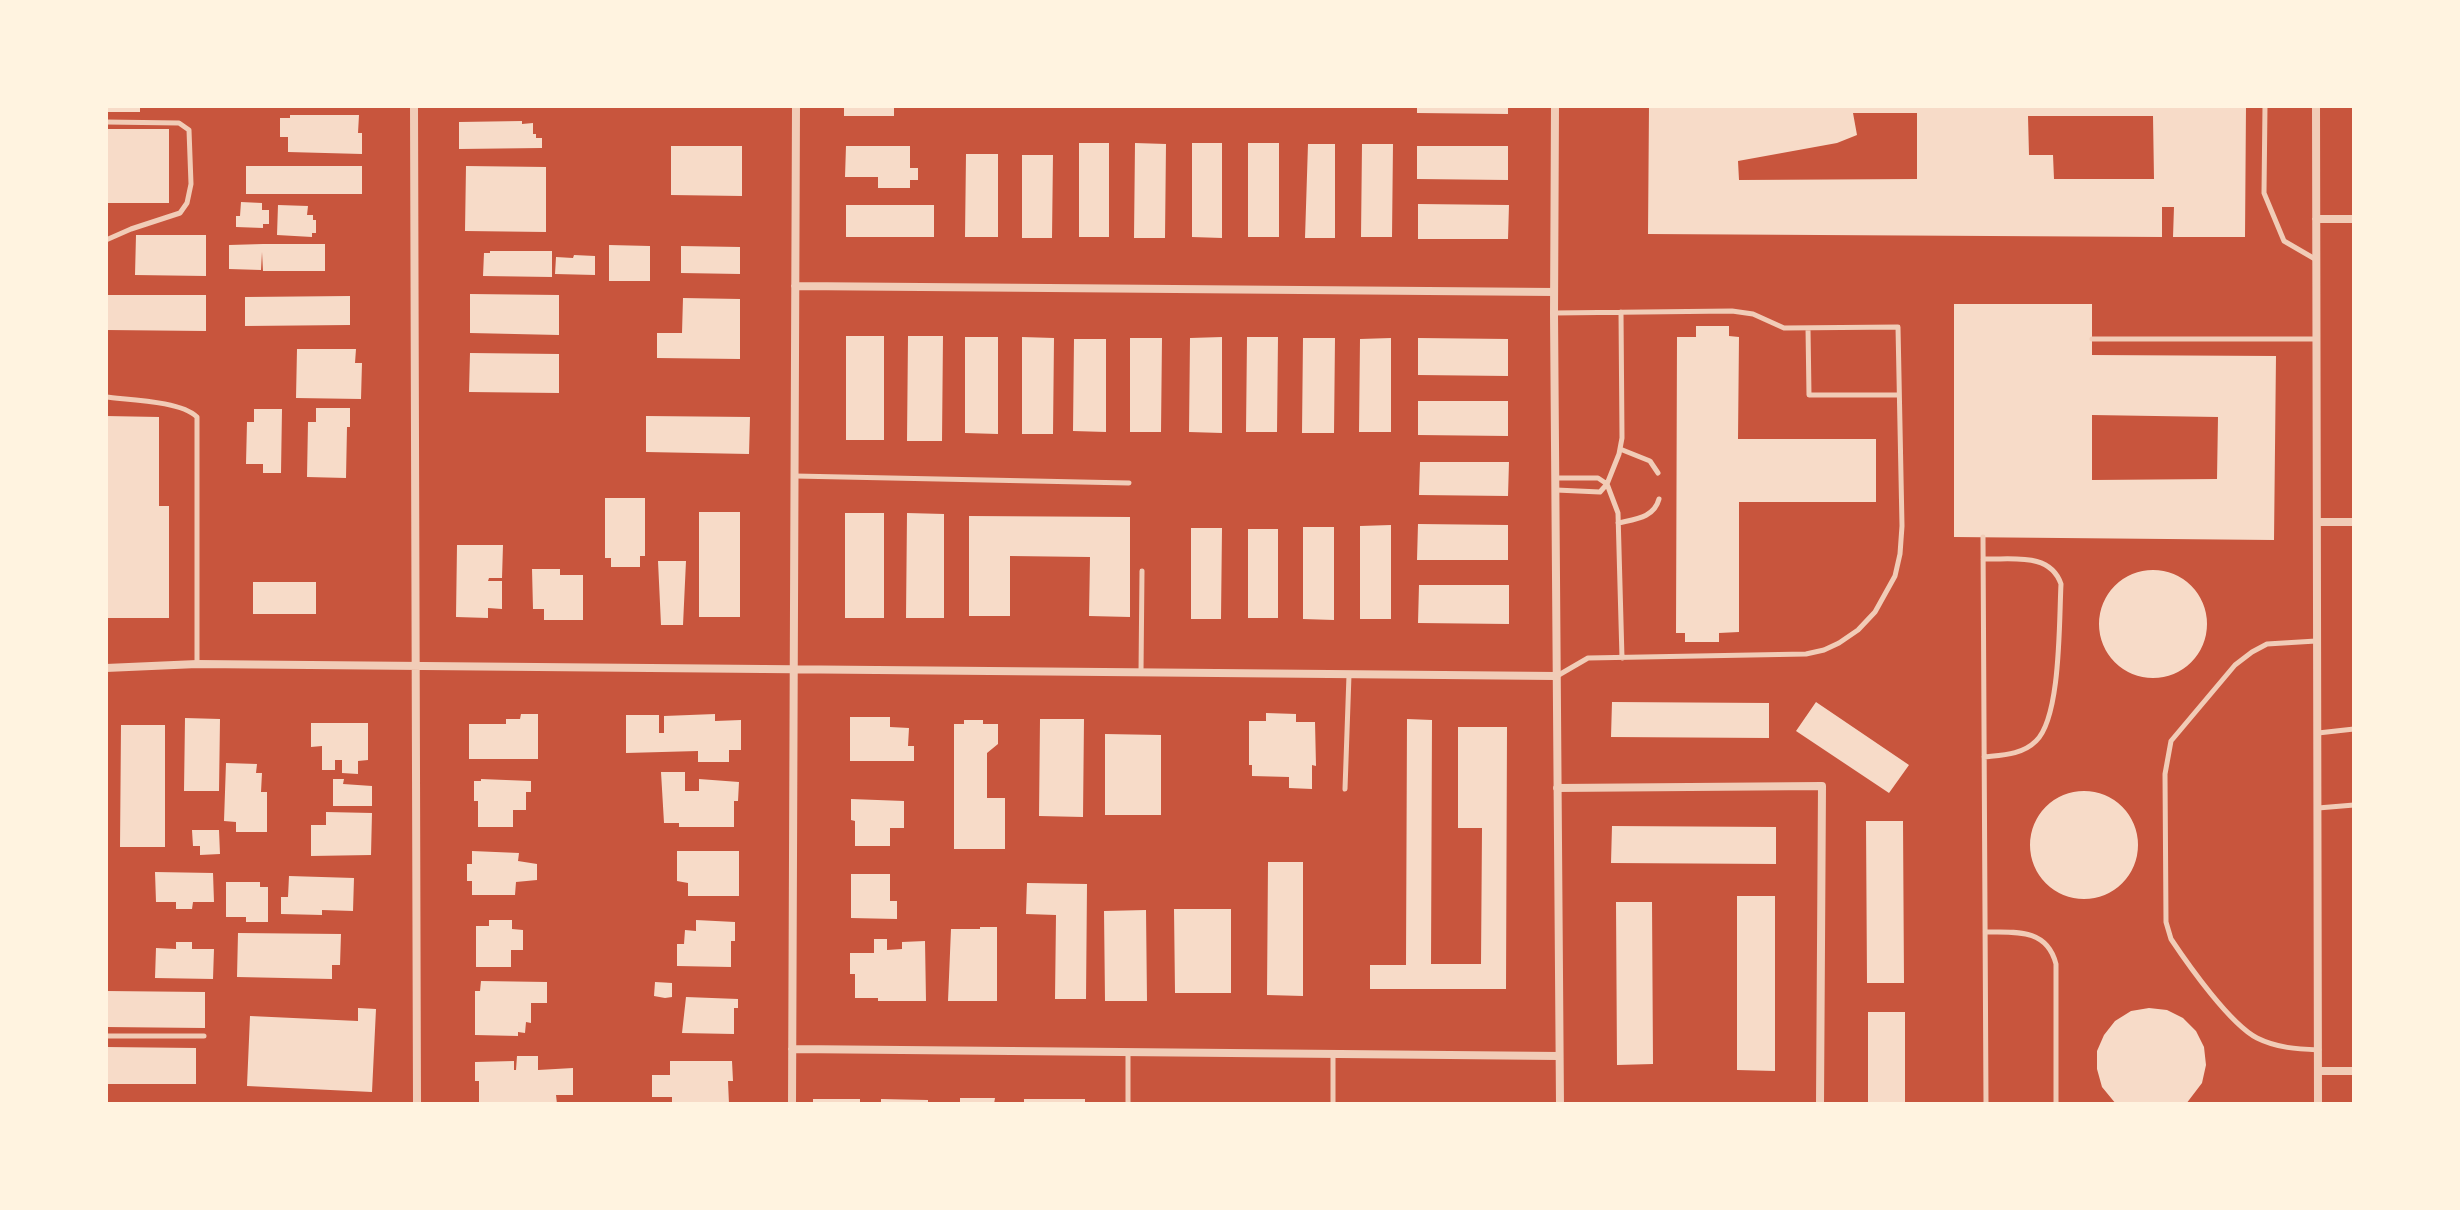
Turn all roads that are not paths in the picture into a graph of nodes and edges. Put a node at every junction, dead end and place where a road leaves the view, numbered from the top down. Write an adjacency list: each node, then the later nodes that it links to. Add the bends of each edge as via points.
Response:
1 (414, 106): 37 (street)
2 (796, 106): 11 (street)
3 (1555, 106): 12 (street)
4 (2265, 106): 10 (lane, via 2264,193 2284,241)
5 (2316, 106): 7 (street)
6 (106, 122): 9 (lane, via 186,125 191,184 180,213)
7 (2316, 219): 8 (street); 10 (street)
8 (2354, 219)
9 (106, 240)
10 (2316, 259): 17 (street)
11 (795, 286): 12 (street); 22 (street)
12 (1554, 292): 14 (street)
13 (1621, 312): 14 (lane); 15 (lane, via 1732,311 1784,328); 20 (lane)
14 (1554, 313): 23 (street)
15 (1808, 328): 18 (lane, via 1809,395); 18 (lane, via 1898,327)
16 (2092, 339): 17 (lane)
17 (2316, 339): 28 (street)
18 (1899, 395): 35 (lane, via 1900,554 1885,596 1858,630 1806,654)
19 (106, 397): 36 (lane, via 177,407 197,417)
20 (1620, 449): 21 (lane, via 1650,461); 25 (lane)
21 (1658, 473)
22 (795, 476): 24 (lane); 39 (street)
23 (1555, 478): 25 (lane, via 1598,478); 26 (street)
24 (1129, 483)
25 (1607, 484): 26 (lane, via 1600,492); 30 (lane)
26 (1555, 490): 42 (street)
27 (1659, 499): 30 (lane, via 1651,513)
28 (2317, 522): 29 (street); 34 (street)
29 (2354, 522)
30 (1618, 523): 35 (lane)
31 (1983, 537): 32 (lane)
32 (1983, 559): 45 (lane); 45 (lane, via 2043,562 2056,570 2061,584 2047,727 2018,753)
33 (1142, 571): 40 (lane)
34 (2317, 641): 44 (street); 54 (lane, via 2267,644 2235,665 2171,741 2165,774 2166,922 2171,939 2239,1026 2283,1048)
35 (1622, 658): 42 (lane, via 1588,658)
36 (197, 664): 37 (street); 38 (street)
37 (417, 666): 39 (street); 60 (street)
38 (106, 668)
39 (793, 670): 40 (street); 53 (street)
40 (1141, 673): 41 (street)
41 (1349, 675): 42 (street); 47 (lane)
42 (1556, 676): 46 (street)
43 (2354, 729): 44 (lane)
44 (2318, 733): 49 (street)
45 (1984, 757): 50 (lane)
46 (1557, 788): 57 (street); 65 (street, via 1822,786)
47 (1345, 789)
48 (2354, 805): 49 (lane)
49 (2318, 808): 54 (street)
50 (1985, 932): 66 (lane); 67 (lane, via 2038,937 2052,950)
51 (106, 1036): 52 (lane)
52 (204, 1036)
53 (792, 1049): 55 (street); 61 (street)
54 (2319, 1050): 58 (street)
55 (1128, 1052): 56 (street); 62 (lane)
56 (1333, 1054): 57 (street); 63 (lane)
57 (1559, 1056): 64 (street)
58 (2318, 1071): 59 (street); 68 (street)
59 (2354, 1071)
60 (417, 1104)
61 (792, 1104)
62 (1128, 1104)
63 (1333, 1104)
64 (1560, 1104)
65 (1820, 1104)
66 (1986, 1104)
67 (2056, 1104)
68 (2318, 1104)

